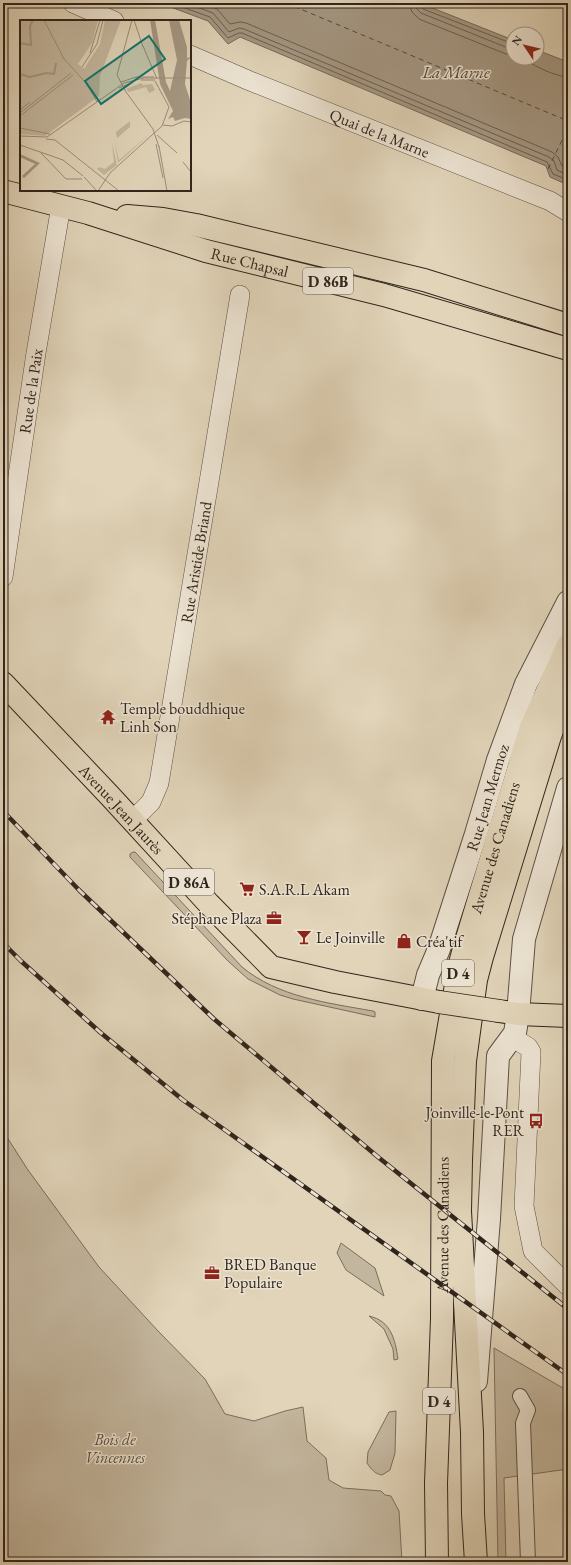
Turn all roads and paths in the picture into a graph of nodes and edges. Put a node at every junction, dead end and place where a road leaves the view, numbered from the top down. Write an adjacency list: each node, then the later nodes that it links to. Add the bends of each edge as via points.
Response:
1 (73, 3): 2 (street)
2 (112, 20)
3 (191, 54): 6 (street, Quai de la Marne, via 250,81 550,201)
4 (3, 191): 5 (main road, Rue Chapsal / D 86B)
5 (61, 206): 7 (main road, Rue Chapsal / D 86B); 11 (street, Rue de la Paix)
6 (568, 212)
7 (88, 213): 9 (main road, via 163,219 196,225 424,280); 10 (main road, Rue Chapsal / D 86B, via 206,251 384,295)
8 (240, 295): 17 (street, Rue Aristide Briand, via 159,783 151,802)
9 (568, 325)
10 (568, 349)
11 (3, 577)
12 (568, 602): 18 (street, Rue Jean Mermoz, via 526,684 498,760 439,948 428,975)
13 (568, 645): 24 (main road, Avenue des Canadiens / D 4, via 530,727 459,967 443,1061 442,1320 436,1483)
14 (3, 683): 17 (main road, Avenue Jean Jaurès / D 86A)
15 (568, 690): 23 (main road, Avenue des Canadiens / D 4, via 550,736 482,957 476,980 465,1061 460,1211)
16 (568, 788): 20 (street, via 524,940)
17 (133, 820): 18 (main road, Avenue Jean Jaurès / D 86A, via 209,904 271,967)
18 (430, 1000): 20 (main road, D 86A, bridge)
19 (568, 1016): 20 (main road, D 86A)
20 (511, 1019): 21 (street, via 518,1041 531,1052 524,1206 533,1251); 23 (street, via 498,1056 489,1219)
21 (568, 1286)
22 (520, 1396): 26 (street, via 528,1410 523,1423)
23 (472, 1432): 25 (main road, Avenue des Canadiens / D 4)
24 (437, 1562)
25 (476, 1562)
26 (528, 1562)

